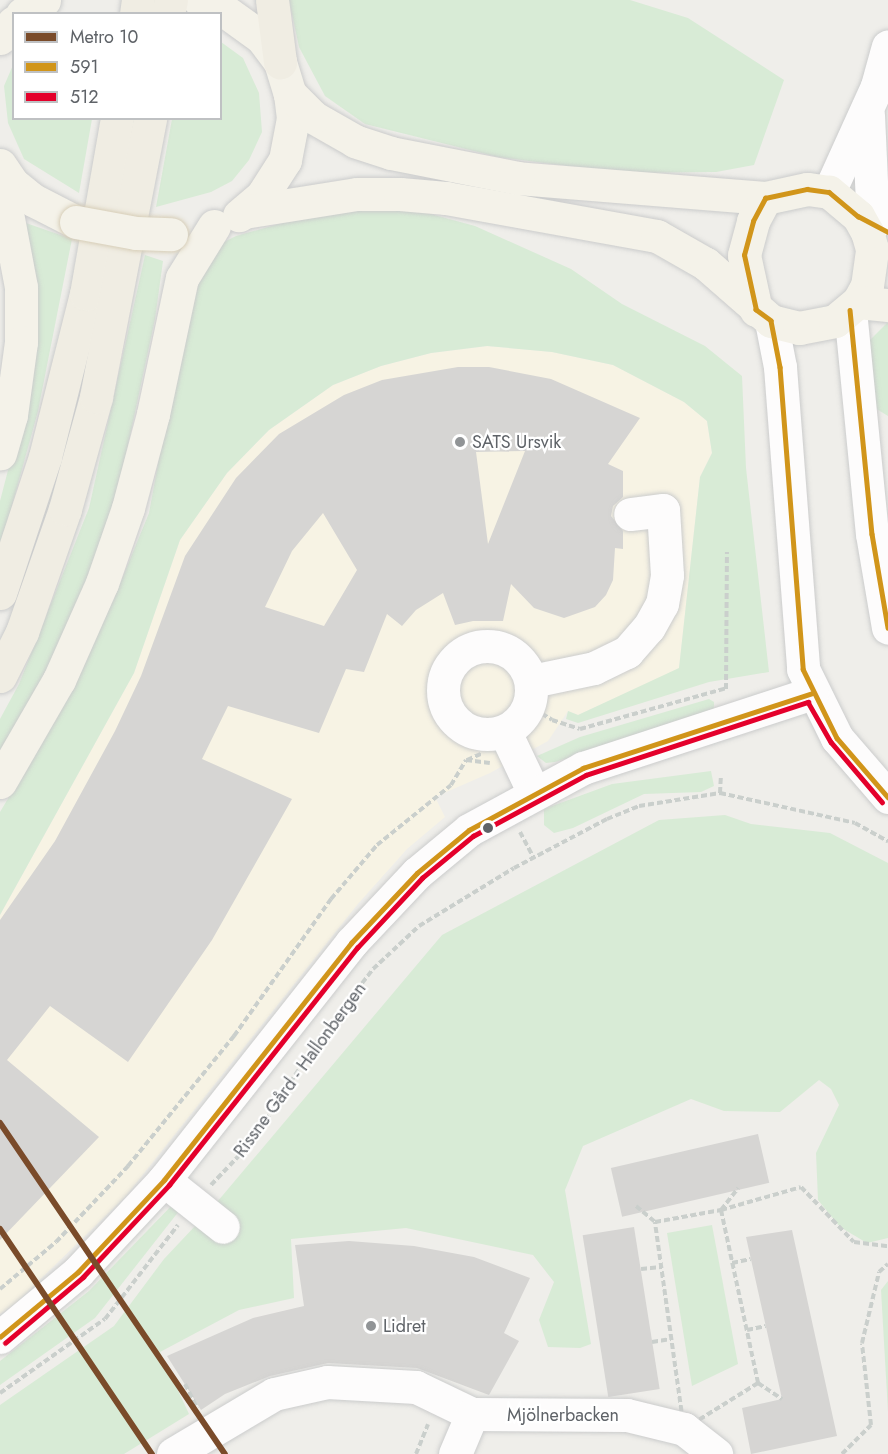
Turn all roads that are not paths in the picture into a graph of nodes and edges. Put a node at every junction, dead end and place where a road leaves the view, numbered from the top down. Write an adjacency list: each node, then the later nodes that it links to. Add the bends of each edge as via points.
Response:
1 (44, 0): 3 (main road)
2 (272, 0): 8 (highway)
3 (25, 12)
4 (222, 12): 8 (main road, via 262,38)
5 (12, 24): 6 (main road)
6 (0, 38)
7 (888, 46): 10 (street)
8 (279, 62): 9 (main road)
9 (290, 94): 16 (main road, via 313,117 331,128 391,153 518,178); 17 (main road, via 294,118 285,159 262,196)
10 (868, 107): 15 (street); 18 (street)
11 (117, 120): 25 (highway, via 86,294 45,457)
12 (150, 120): 27 (highway, via 96,397 66,509 22,632)
13 (0, 165): 19 (main road, bridge, via 12,183 33,200 76,222 136,233 171,234)
14 (0, 176): 23 (main road, via 21,287 21,342 11,415)
15 (829, 192): 16 (main road, via 807,189); 18 (main road)
16 (765, 198): 21 (main road, via 753,221 744,255)
17 (244, 212): 19 (main road); 21 (main road, via 357,194 400,194 446,198 657,236 706,264)
18 (873, 224): 20 (main road, via 867,232 872,259)
19 (214, 226): 32 (main road, via 182,278 153,414 128,508 102,583 59,680)
20 (865, 306): 21 (main road, via 817,327 799,328); 22 (street)
21 (763, 316): 28 (street, via 781,378 803,669)
22 (874, 422): 26 (street, via 872,534)
23 (0, 453)
24 (630, 514): 29 (street, via 663,510 667,575 662,604 649,627 627,652)
25 (0, 593)
26 (888, 628)
27 (0, 676)
28 (812, 693): 33 (street, via 583,768); 34 (street, via 837,738)
29 (531, 694): 31 (street, via 520,721); 31 (street, via 524,663 503,660 489,645 470,648 453,660 444,678 443,698 451,717 476,732)
30 (429, 716): 31 (street, via 458,748)
31 (491, 748): 33 (street)
32 (0, 782)
33 (534, 793): 35 (street, via 469,830 417,873 351,943)
34 (886, 794)
35 (164, 1180): 36 (street); 37 (street, via 78,1272)
36 (223, 1227)
37 (0, 1337)
38 (472, 1414): 39 (street, Mjölnerbacken, via 393,1376 327,1382 243,1399); 40 (street); 41 (street, Mjölnerbacken, via 627,1414 684,1429)
39 (175, 1454)
40 (455, 1454)
41 (716, 1454)

